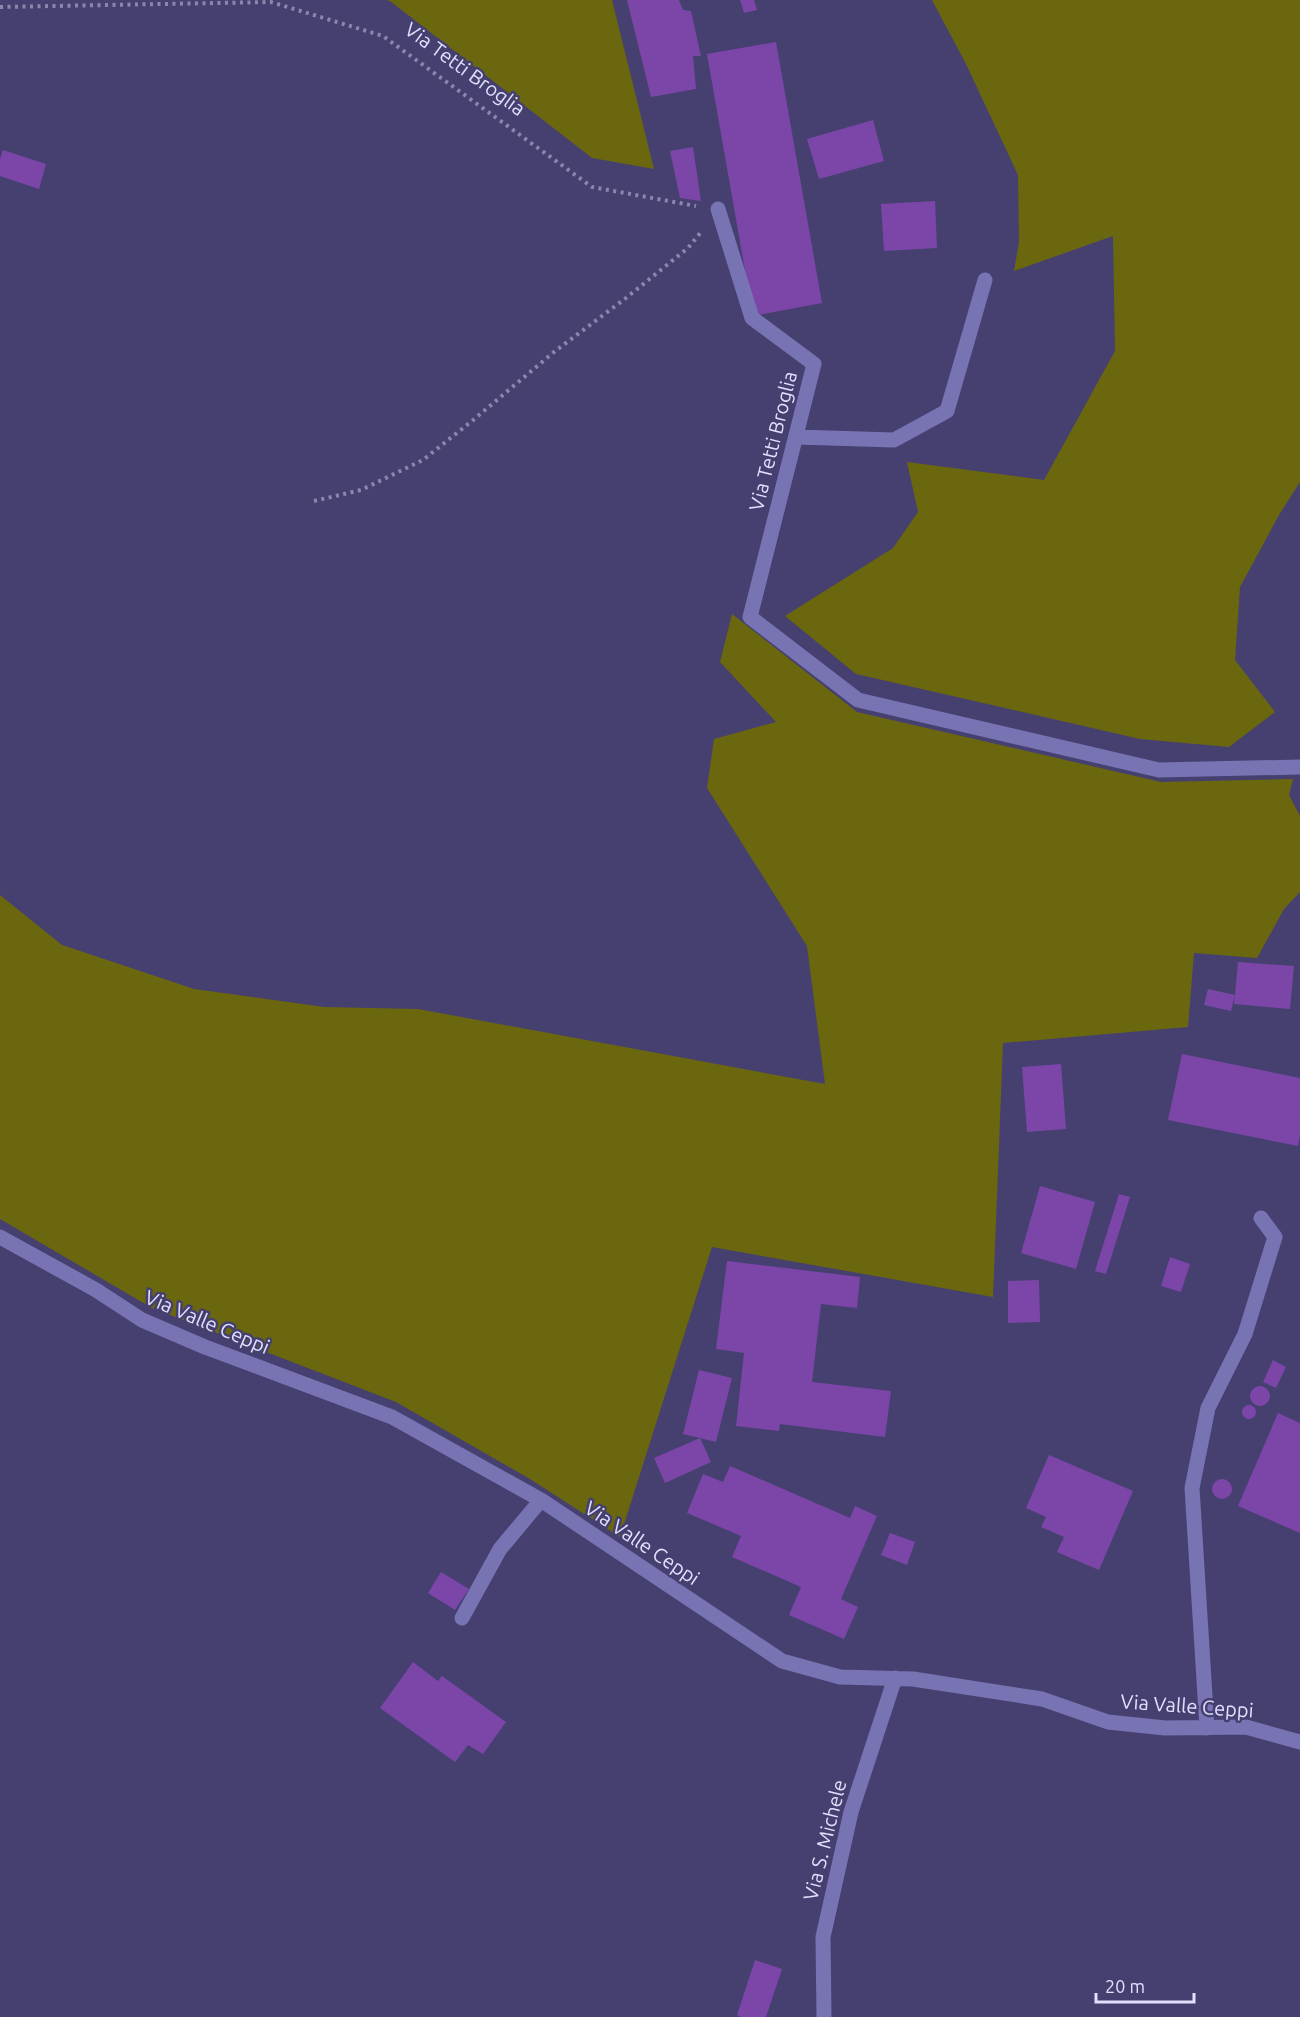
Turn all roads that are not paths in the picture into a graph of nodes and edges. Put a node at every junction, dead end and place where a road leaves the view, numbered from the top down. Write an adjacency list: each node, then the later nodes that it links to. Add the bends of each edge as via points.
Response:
1 (718, 209): 3 (street, Via Tetti Broglia, via 752,318 814,364)
2 (985, 280): 3 (street, via 947,411 894,440)
3 (796, 437): 4 (street, Via Tetti Broglia, via 750,618 858,700 1159,770)
4 (1300, 767)
5 (1261, 1218): 10 (street, via 1275,1237 1245,1334 1209,1408 1192,1488)
6 (0, 1237): 7 (street, Via Valle Ceppi, via 142,1320 392,1417)
7 (541, 1500): 8 (street, via 500,1549); 9 (street, Via Valle Ceppi, via 782,1661 840,1677)
8 (462, 1618)
9 (895, 1678): 10 (street, Via Valle Ceppi, via 1042,1699 1108,1722); 12 (street, Via S. Michele, via 850,1812 824,1937)
10 (1207, 1728): 11 (street, Via Valle Ceppi, via 1246,1727)
11 (1300, 1742)
12 (824, 2017)

